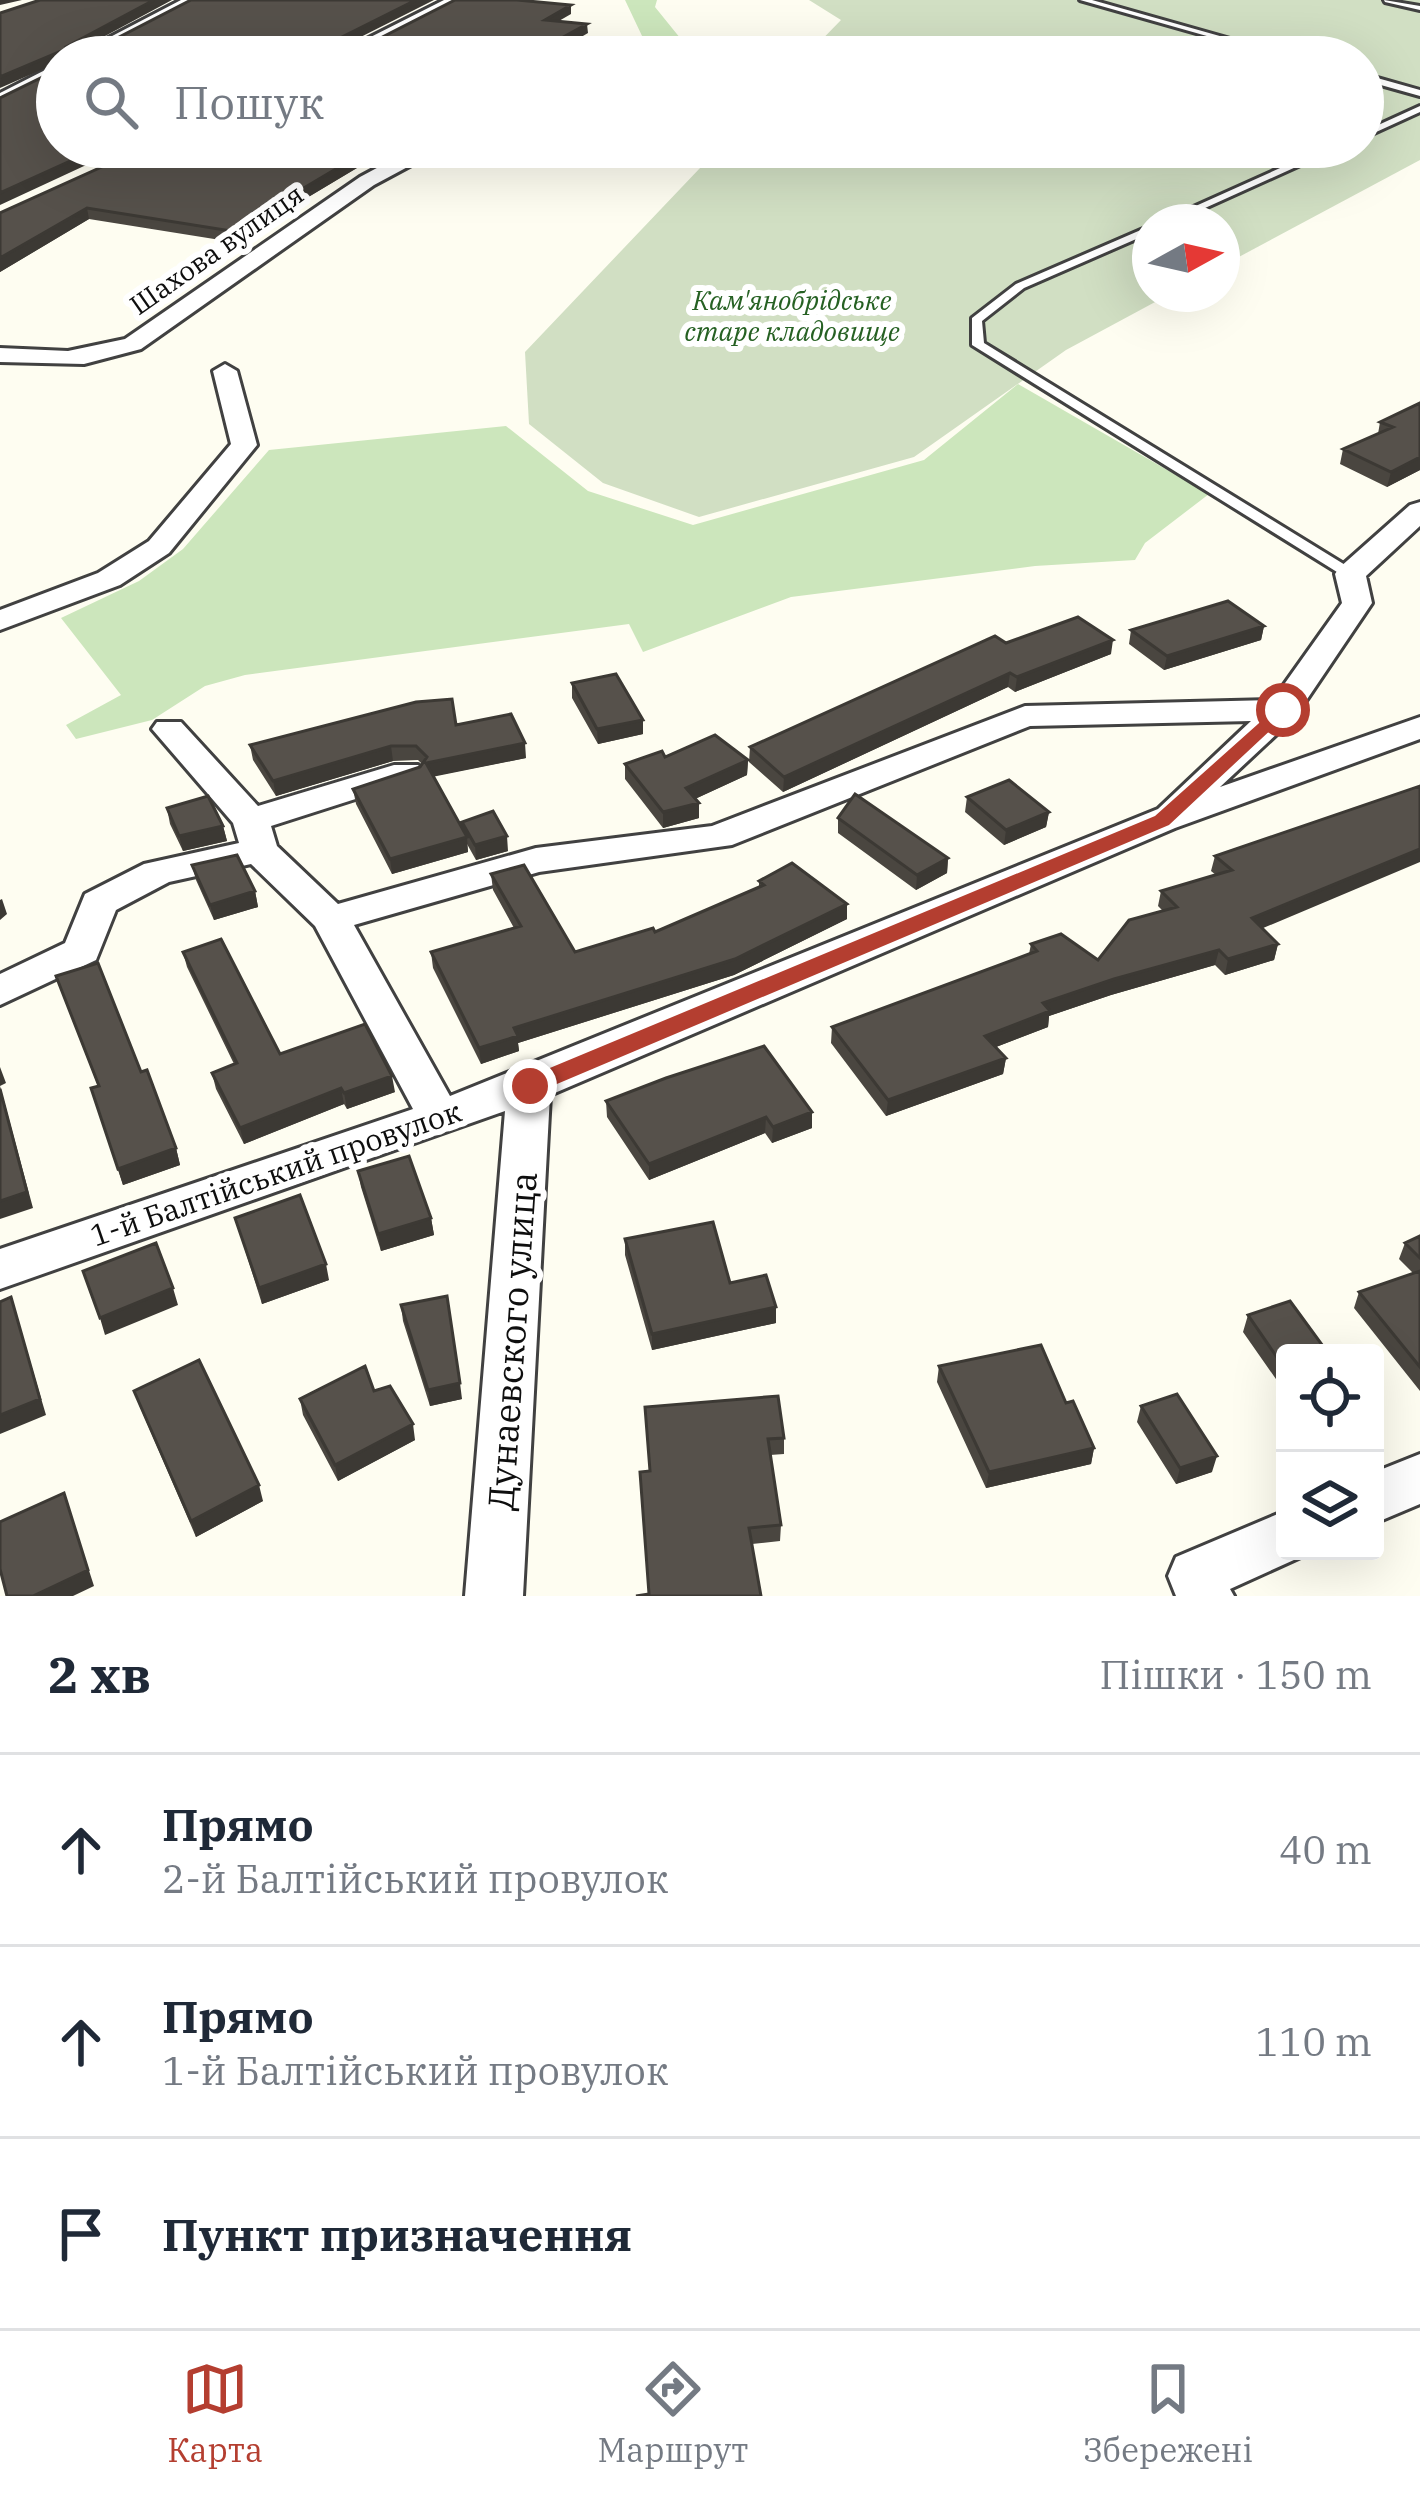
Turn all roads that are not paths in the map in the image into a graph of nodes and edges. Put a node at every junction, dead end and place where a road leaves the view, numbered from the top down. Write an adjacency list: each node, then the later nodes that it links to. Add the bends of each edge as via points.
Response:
1 (192, 0): 6 (street)
2 (456, 0): 7 (street)
3 (1084, 0): 8 (lane)
4 (1388, 0): 5 (lane)
5 (1420, 8)
6 (121, 36)
7 (383, 36)
8 (1214, 36)
9 (36, 80): 12 (street)
10 (1384, 83): 11 (lane)
11 (1420, 93)
12 (0, 100)
13 (1420, 110): 14 (lane)
14 (1384, 126)
15 (392, 168): 19 (street, Шахова вулиця, via 133,344 74,360)
16 (1287, 168): 17 (lane)
17 (1206, 204)
18 (1132, 237): 22 (lane, via 1020,286 976,320 978,346)
19 (0, 356)
20 (225, 371): 23 (street, via 244,445 159,547 109,579)
21 (1420, 511): 22 (street)
22 (1351, 574): 24 (street, via 1357,603)
23 (0, 621)
24 (1283, 710): 28 (street); 30 (street, via 1025,716 719,838 536,860)
25 (1420, 727): 28 (street, 1-й Балтійський провулок)
26 (169, 729): 29 (street)
27 (406, 772): 29 (street)
28 (1162, 820): 32 (street, 1-й Балтійський провулок)
29 (255, 836): 30 (street); 31 (street, via 99,903 82,951)
30 (331, 919): 33 (street)
31 (0, 992)
32 (530, 1086): 33 (street, 1-й Балтійський провулок); 38 (street, Дунаевского улица)
33 (439, 1117): 34 (street, 1-й Балтійський провулок)
34 (0, 1269)
35 (1420, 1478): 36 (street)
36 (1384, 1494)
37 (1276, 1541): 39 (street, via 1196,1576)
38 (494, 1596)
39 (1205, 1596)

